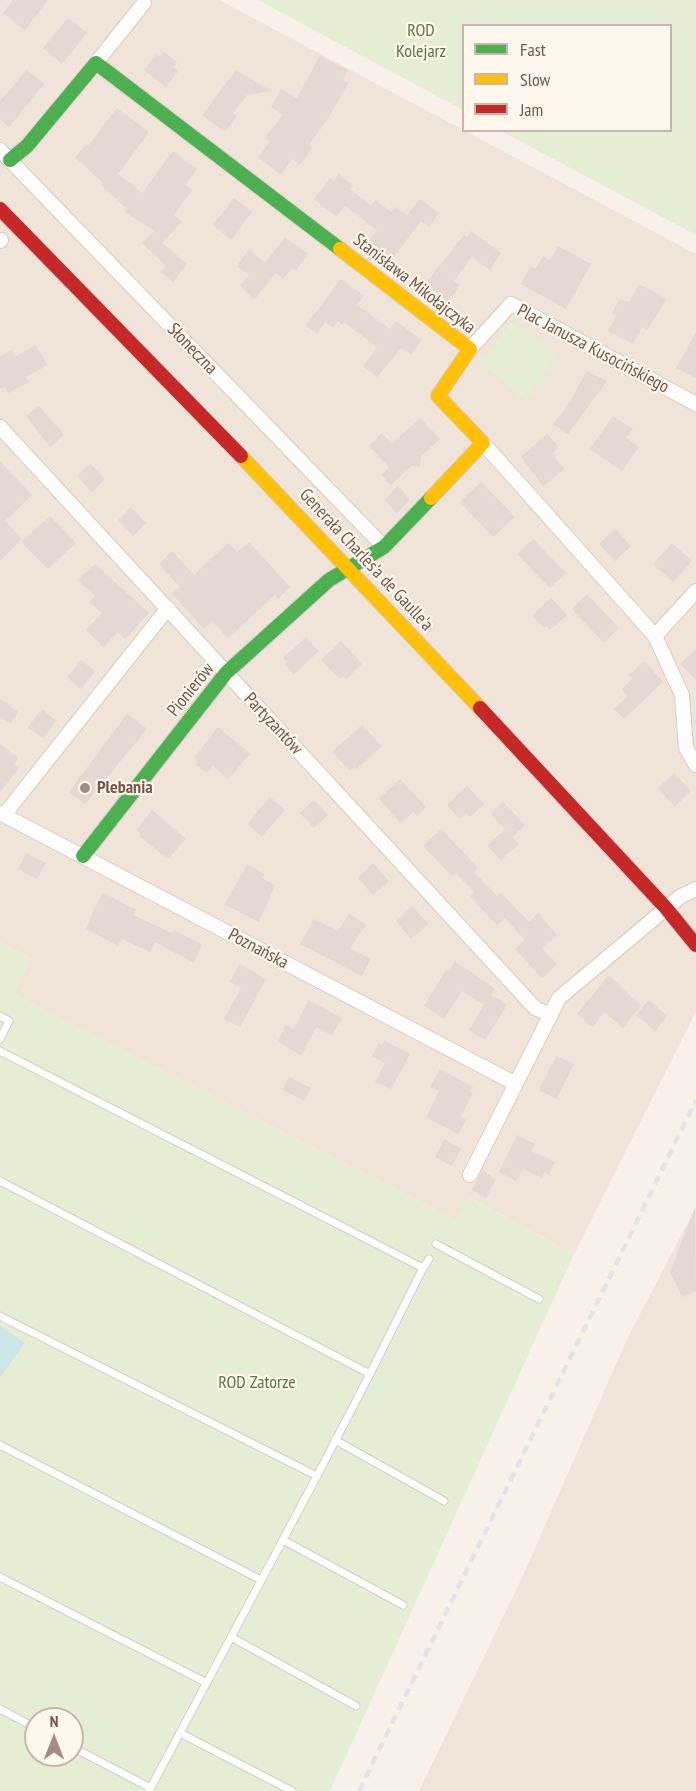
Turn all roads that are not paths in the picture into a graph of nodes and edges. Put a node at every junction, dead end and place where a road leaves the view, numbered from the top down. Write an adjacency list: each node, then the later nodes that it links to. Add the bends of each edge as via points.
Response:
1 (144, 3): 2 (street)
2 (96, 63): 3 (street, via 27,146); 5 (street, Stanisława Mikołajczyka)
3 (5, 155): 9 (street, Słoneczna)
4 (0, 209): 10 (street, Generała Charles'a de Gaulle'a)
5 (470, 349): 6 (street, Plac Janusza Kusocińskiego, via 511,304); 8 (street, Stanisława Mikołajczyka, via 438,396)
6 (696, 404)
7 (0, 427): 12 (street, Partyzantów)
8 (483, 443): 9 (street); 13 (street)
9 (384, 547): 10 (street)
10 (351, 570): 14 (street, Pionierów, via 329,580); 19 (street, Generała Charles'a de Gaulle'a)
11 (696, 591): 13 (street)
12 (168, 608): 14 (street, Partyzantów); 16 (street)
13 (655, 636): 15 (street, via 682,695 686,748)
14 (226, 673): 17 (street, Pionierów); 21 (street, Partyzantów, via 535,1008)
15 (696, 765)
16 (2, 814): 17 (street, Poznańska)
17 (83, 856): 25 (street, Poznańska)
18 (696, 888): 19 (street)
19 (666, 908): 20 (street, Generała Charles'a de Gaulle'a); 21 (street, via 559,999)
20 (696, 945)
21 (550, 1015): 25 (street)
22 (0, 1016): 23 (lane, via 9,1021)
23 (0, 1040)
24 (0, 1051): 30 (lane)
25 (516, 1084): 26 (street)
26 (470, 1175)
27 (0, 1181): 33 (lane)
28 (436, 1244): 31 (lane)
29 (429, 1259): 30 (lane)
30 (423, 1268): 33 (lane)
31 (539, 1299)
32 (0, 1316): 36 (lane)
33 (370, 1374): 34 (lane)
34 (335, 1440): 36 (lane); 37 (lane)
35 (0, 1445): 40 (lane)
36 (317, 1476): 38 (lane)
37 (444, 1501)
38 (283, 1540): 40 (lane); 41 (lane)
39 (0, 1577): 43 (lane)
40 (261, 1580): 42 (lane)
41 (403, 1605)
42 (231, 1637): 43 (lane); 44 (lane)
43 (207, 1683): 47 (lane)
44 (356, 1706)
45 (0, 1709): 46 (lane)
46 (24, 1722)
47 (180, 1733): 49 (lane); 50 (lane)
48 (84, 1753): 49 (lane)
49 (150, 1789)
50 (292, 1791)

